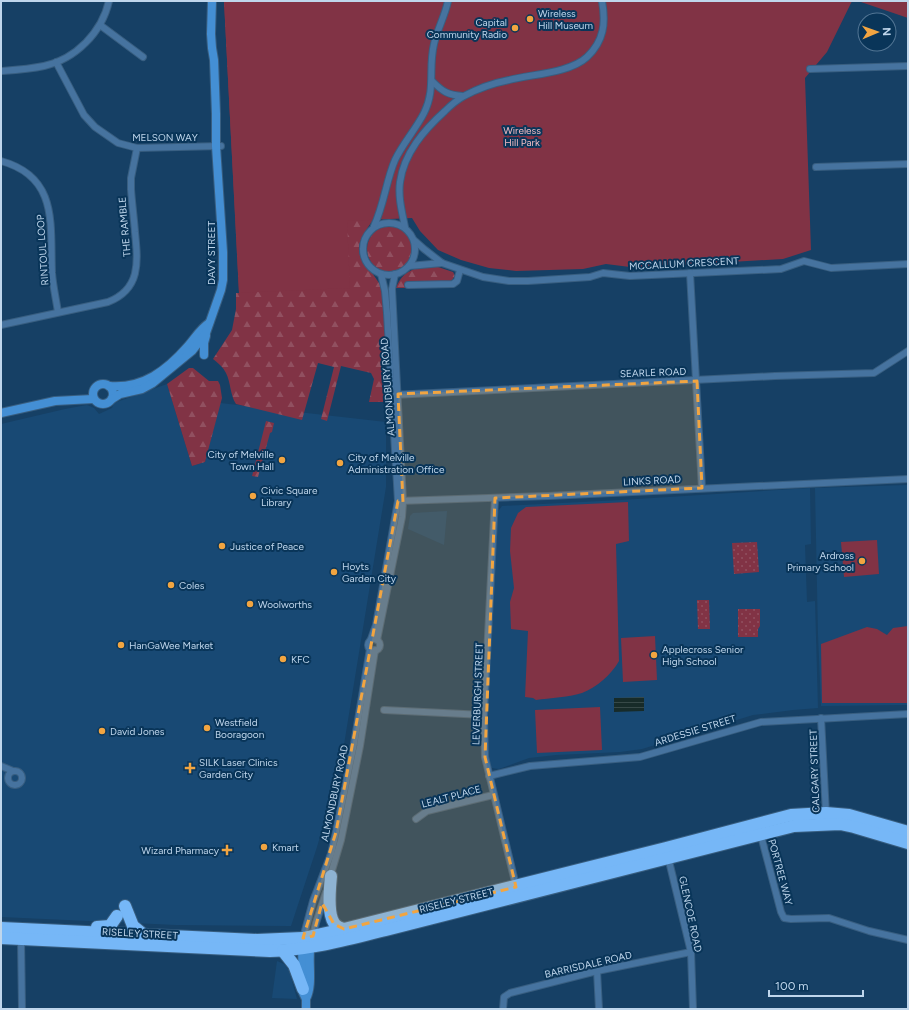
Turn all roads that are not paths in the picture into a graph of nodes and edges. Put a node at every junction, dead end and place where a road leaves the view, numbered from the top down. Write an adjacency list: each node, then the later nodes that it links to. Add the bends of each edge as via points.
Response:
1 (109, 1): 5 (street)
2 (212, 1): 13 (street, DAVY STREET, via 216,34 214,60)
3 (448, 1): 11 (street, via 434,43)
4 (602, 1): 12 (street, via 602,36 598,45 586,58 572,66 508,80)
5 (100, 25): 6 (street); 7 (street, via 79,49)
6 (143, 57)
7 (56, 62): 10 (street); 14 (street, MELSON WAY, via 79,108 90,122 110,138)
8 (908, 66): 9 (street)
9 (810, 70)
10 (1, 71)
11 (432, 81): 12 (street, via 448,94); 18 (street, via 424,114 395,160 382,208)
12 (463, 96): 19 (street, via 428,126 405,163 399,196)
13 (218, 146): 14 (street, MELSON WAY); 30 (street, DAVY STREET, via 222,165 219,182 223,280 219,299)
14 (137, 148): 29 (street, THE RAMBLE, via 131,189 138,259 132,283 126,291 108,302)
15 (1, 161): 29 (street, RINTOUL LOOP, via 28,174 47,199 50,213 52,276)
16 (908, 164): 17 (street)
17 (816, 168)
18 (374, 226): 19 (street, via 389,222); 26 (street, via 363,244 363,254 370,267)
19 (405, 227): 20 (street)
20 (415, 240): 21 (street, MCCALLUM CRESCENT); 23 (street, via 416,250)
21 (442, 263): 23 (street, MCCALLUM CRESCENT); 24 (street, MCCALLUM CRESCENT)
22 (908, 264): 25 (street, MCCALLUM CRESCENT, via 831,268 804,261 782,268)
23 (409, 266): 27 (street)
24 (460, 270): 25 (street, MCCALLUM CRESCENT, via 490,278 518,281 590,277 603,272 630,276); 28 (street, via 457,282 453,284)
25 (690, 272): 35 (street)
26 (381, 274): 27 (street); 38 (street, ALMONDBURY ROAD, via 388,313)
27 (396, 274): 38 (street, ALMONDBURY ROAD, via 392,289)
28 (408, 285)
29 (58, 312): 31 (street, THE RAMBLE)
30 (209, 322): 32 (street, DAVY STREET); 36 (street, DAVY STREET, via 177,357 150,378 136,385)
31 (1, 326)
32 (206, 333): 34 (street); 39 (street, DAVY STREET, via 192,351 153,383)
33 (908, 351): 35 (street, SEARLE ROAD, via 874,373)
34 (204, 355)
35 (697, 381): 38 (street, SEARLE ROAD, via 544,386); 42 (street)
36 (109, 386): 37 (street, via 99,384); 39 (street)
37 (93, 395): 39 (street, via 98,403 104,404); 40 (street)
38 (395, 395): 44 (street, ALMONDBURY ROAD)
39 (112, 399)
40 (1, 413)
41 (908, 479): 42 (street, LINKS ROAD)
42 (702, 488): 43 (street, LINKS ROAD)
43 (495, 498): 44 (street, LINKS ROAD); 49 (street, LEVERBURGH STREET)
44 (401, 501): 45 (street, ALMONDBURY ROAD, via 402,517)
45 (374, 640): 46 (street, via 368,645); 46 (street, via 379,646)
46 (373, 650): 61 (street, ALMONDBURY ROAD, via 360,746); 72 (street, ALMONDBURY ROAD, via 336,832 331,854 313,901)
47 (384, 710): 49 (street)
48 (908, 714): 50 (street, ARDESSIE STREET)
49 (484, 715): 53 (street, LEVERBURGH STREET, via 485,757)
50 (821, 718): 53 (street, ARDESSIE STREET, via 753,723 632,758 530,766); 55 (street, CALGARY STREET)
51 (1, 766): 52 (street, via 10,773)
52 (1, 772)
53 (489, 776): 54 (street, LEVERBURGH STREET)
54 (493, 795): 56 (street, LEALT PLACE, via 427,811); 62 (street, LEVERBURGH STREET)
55 (826, 818): 57 (highway, RISELEY STREET, via 794,826); 58 (highway, RISELEY STREET, via 849,815); 59 (highway, RISELEY STREET)
56 (416, 819)
57 (760, 828): 60 (highway, RISELEY STREET); 71 (street, PORTREE WAY, via 784,918 829,918)
58 (908, 832)
59 (908, 843)
60 (667, 853): 62 (highway, RISELEY STREET); 72 (highway, RISELEY STREET, via 394,928 325,945); 74 (street, GLENCOE ROAD)
61 (331, 876): 66 (highway, via 330,912 334,924); 72 (street, ALMONDBURY ROAD)
62 (516, 886): 66 (highway, RISELEY STREET)
63 (125, 906): 68 (highway, via 133,926)
64 (118, 916): 67 (highway, via 110,926 90,927)
65 (1, 928): 67 (highway, RISELEY STREET)
66 (344, 929): 72 (highway, RISELEY STREET)
67 (82, 931): 68 (highway, RISELEY STREET)
68 (144, 935): 72 (highway, RISELEY STREET)
69 (1, 938): 70 (highway, RISELEY STREET)
70 (22, 939): 73 (highway, RISELEY STREET); 77 (street)
71 (908, 940)
72 (307, 942): 73 (highway, RISELEY STREET); 76 (street)
73 (283, 951): 76 (highway, via 294,965)
74 (691, 952): 75 (street, BARRISDALE ROAD); 81 (street, GLENCOE ROAD)
75 (597, 971): 79 (street, BARRISDALE ROAD, via 510,993 504,997); 80 (street)
76 (304, 994): 78 (street)
77 (22, 1009)
78 (306, 1009)
79 (503, 1009)
80 (599, 1009)
81 (693, 1009)

